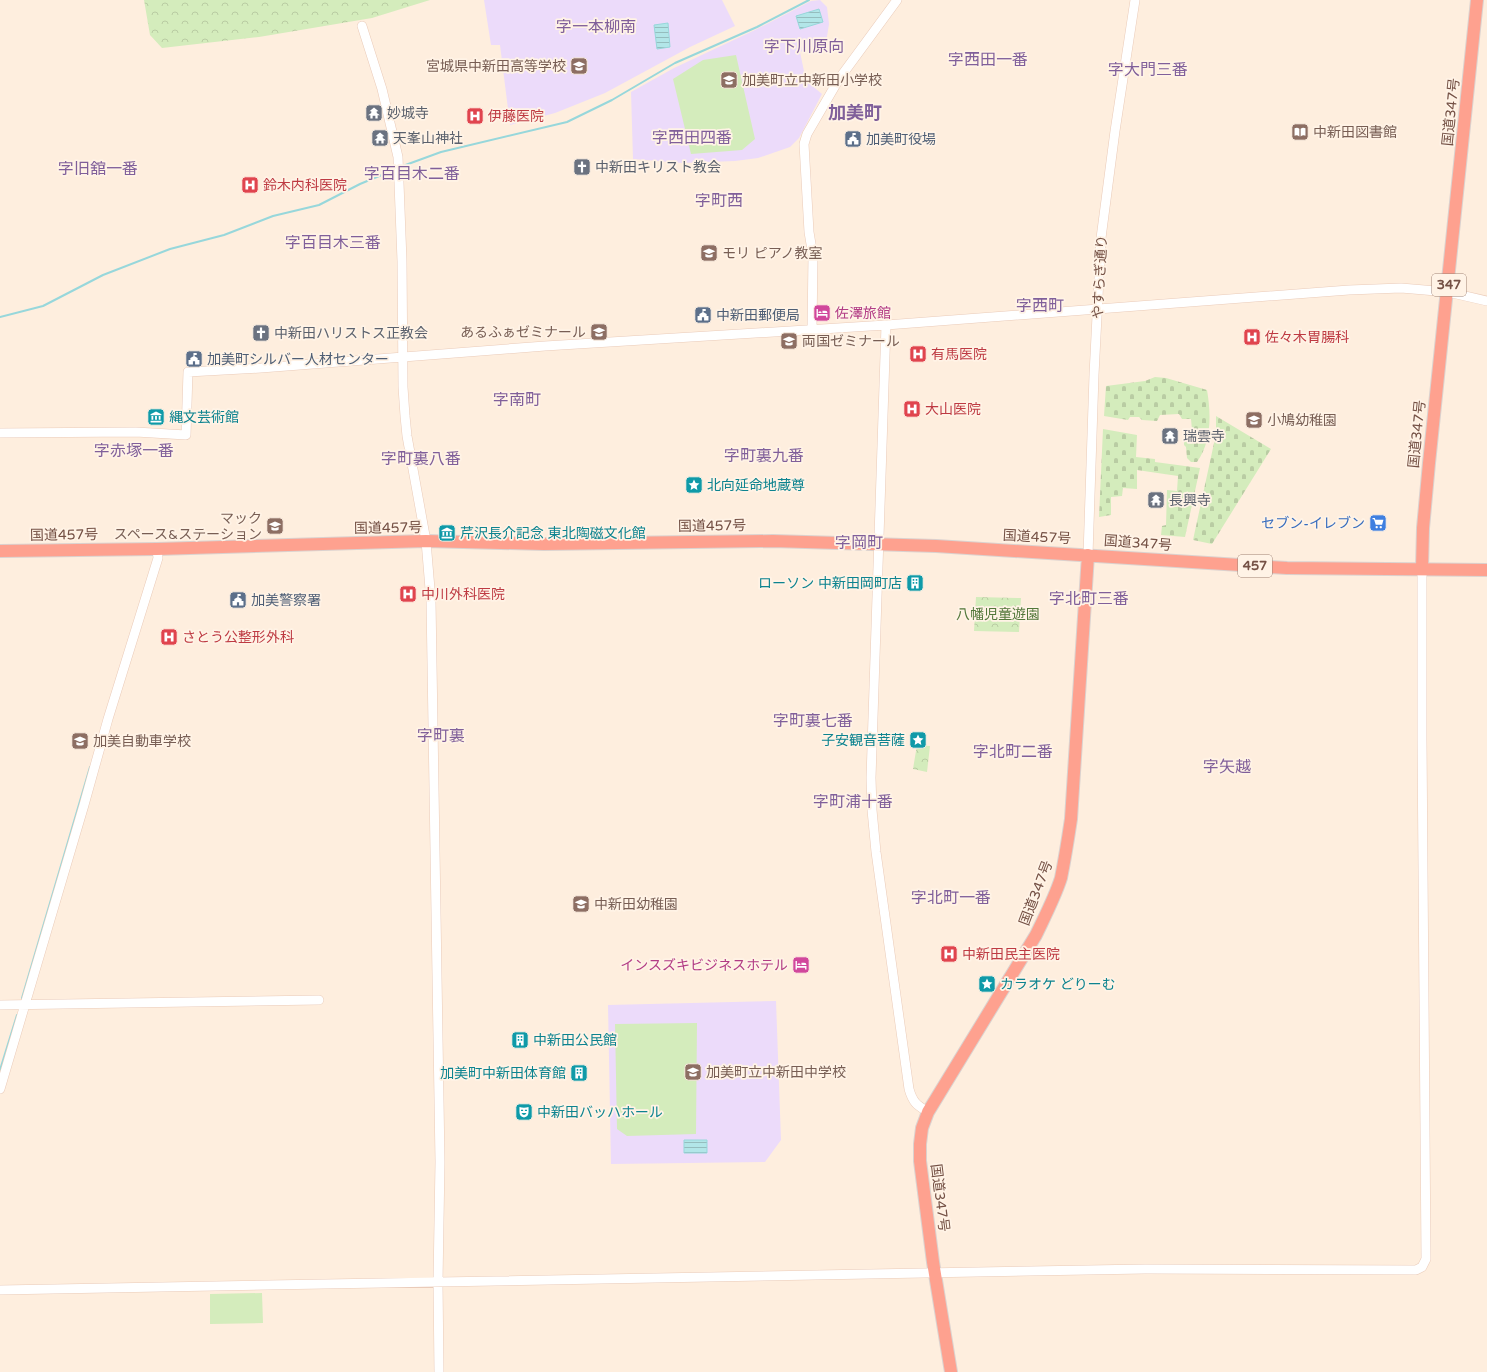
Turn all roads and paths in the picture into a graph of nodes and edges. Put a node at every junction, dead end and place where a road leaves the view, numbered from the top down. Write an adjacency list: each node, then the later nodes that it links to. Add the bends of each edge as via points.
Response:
1 (897, 0): 9 (street, via 839,79 807,134 804,144 809,232 813,256)
2 (1135, 0): 7 (street, やすらぎ通り, via 1101,238)
3 (1478, 0): 5 (highway, 国道347号 / 347)
4 (362, 26): 10 (street, via 382,89 398,157)
5 (1448, 292): 6 (street); 7 (street, via 1401,288 1350,290); 17 (highway, 国道347号 / 347, via 1427,484)
6 (1487, 301)
7 (1098, 308): 8 (street); 16 (street, やすらぎ通り)
8 (886, 325): 9 (street); 13 (street)
9 (812, 329): 10 (street)
10 (402, 358): 11 (street, via 188,372 186,435 136,432); 12 (street, via 407,436)
11 (0, 433)
12 (426, 542): 13 (highway, 国道457号 / 457, via 544,544 773,541); 14 (highway, 国道457号 / 457); 25 (street, via 431,601 437,949 440,1162)
13 (879, 545): 16 (highway, 国道457号 / 457); 23 (street, via 872,810 909,1089 912,1100)
14 (158, 549): 15 (highway, 国道457号 / 457); 21 (street, via 158,558 108,719)
15 (0, 551)
16 (1088, 555): 17 (highway, 国道347号 / 457, via 1287,568); 23 (highway, 国道347号, via 1071,819 1060,879 1036,935)
17 (1422, 569): 18 (highway, 457); 24 (street, via 1426,1259 1422,1267 1416,1270 1195,1268)
18 (1487, 570)
19 (319, 1000): 21 (street)
20 (0, 1005): 21 (street)
21 (25, 1005): 22 (street)
22 (0, 1089)
23 (928, 1112): 24 (highway, 国道347号, via 922,1128 920,1161)
24 (935, 1273): 25 (street); 28 (highway, 国道347号)
25 (438, 1282): 26 (street); 27 (street)
26 (0, 1290)
27 (439, 1372)
28 (951, 1372)

